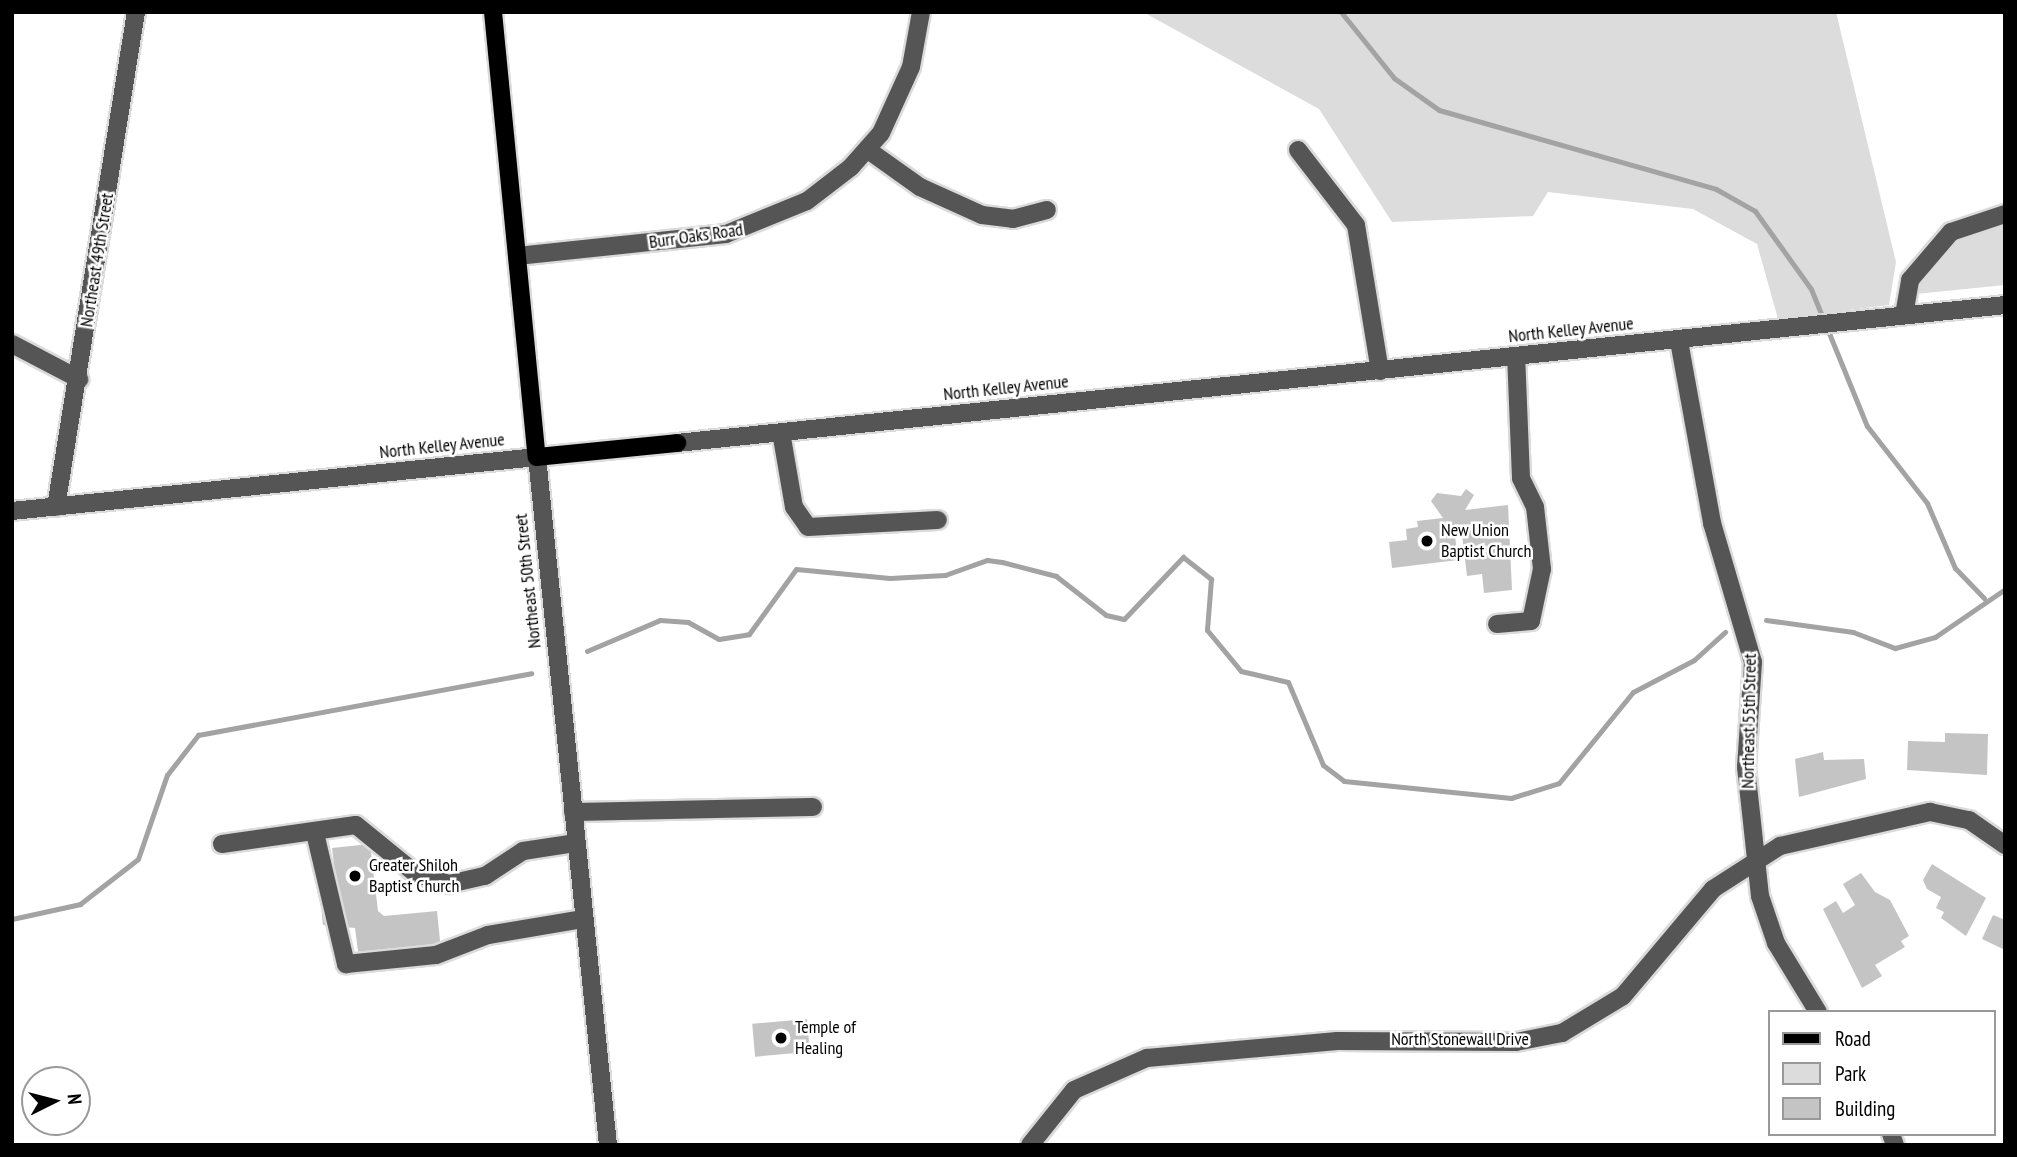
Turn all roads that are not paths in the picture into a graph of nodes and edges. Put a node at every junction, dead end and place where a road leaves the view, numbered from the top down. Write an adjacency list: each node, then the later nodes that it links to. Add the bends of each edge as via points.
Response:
1 (136, 12): 15 (street, Northeast 49th Street)
2 (493, 12): 8 (main road, Northeast 50th Street)
3 (921, 12): 4 (street, Burr Oaks Road, via 904,89)
4 (868, 150): 6 (street, via 920,187 982,215 1013,219); 8 (street, Burr Oaks Road, via 807,201 754,228)
5 (1298, 150): 14 (street, via 1356,225)
6 (1047, 210)
7 (2005, 214): 10 (street, via 1951,232 1910,280)
8 (517, 256): 18 (main road, Northeast 50th Street)
9 (2005, 305): 10 (street, North Kelley Avenue)
10 (1905, 315): 11 (street, North Kelley Avenue)
11 (1679, 341): 13 (street, North Kelley Avenue); 29 (street, Northeast 55th Street, via 1712,523 1753,662 1746,767)
12 (12, 344): 15 (street)
13 (1516, 356): 14 (street, North Kelley Avenue); 22 (street, via 1521,478 1535,507 1542,569 1531,621)
14 (1380, 371): 16 (street, North Kelley Avenue)
15 (79, 379): 19 (street, Northeast 49th Street)
16 (781, 432): 17 (street, North Kelley Avenue); 21 (street, via 794,507 808,527)
17 (677, 443): 18 (main road, North Kelley Avenue)
18 (537, 457): 19 (street, North Kelley Avenue); 24 (street, Northeast 50th Street)
19 (56, 507): 20 (street, North Kelley Avenue)
20 (12, 512)
21 (938, 520)
22 (1497, 624)
23 (813, 807): 24 (street)
24 (573, 812): 26 (street, Northeast 50th Street)
25 (315, 832): 26 (street, via 344,825 370,830 415,873 449,884 485,876 523,851); 27 (street); 30 (street, via 346,964 436,956 488,935)
26 (576, 843): 30 (street, Northeast 50th Street)
27 (222, 844)
28 (2005, 845): 29 (street, North Stonewall Drive, via 1969,820 1930,812)
29 (1753, 858): 31 (street, Northeast 55th Street, via 1769,929); 33 (street, North Stonewall Drive, via 1713,889 1623,996 1562,1033 1516,1042 1337,1041 1147,1058 1074,1090)
30 (584, 919): 32 (street, Northeast 50th Street)
31 (1817, 1010)
32 (608, 1145)
33 (1030, 1145)

